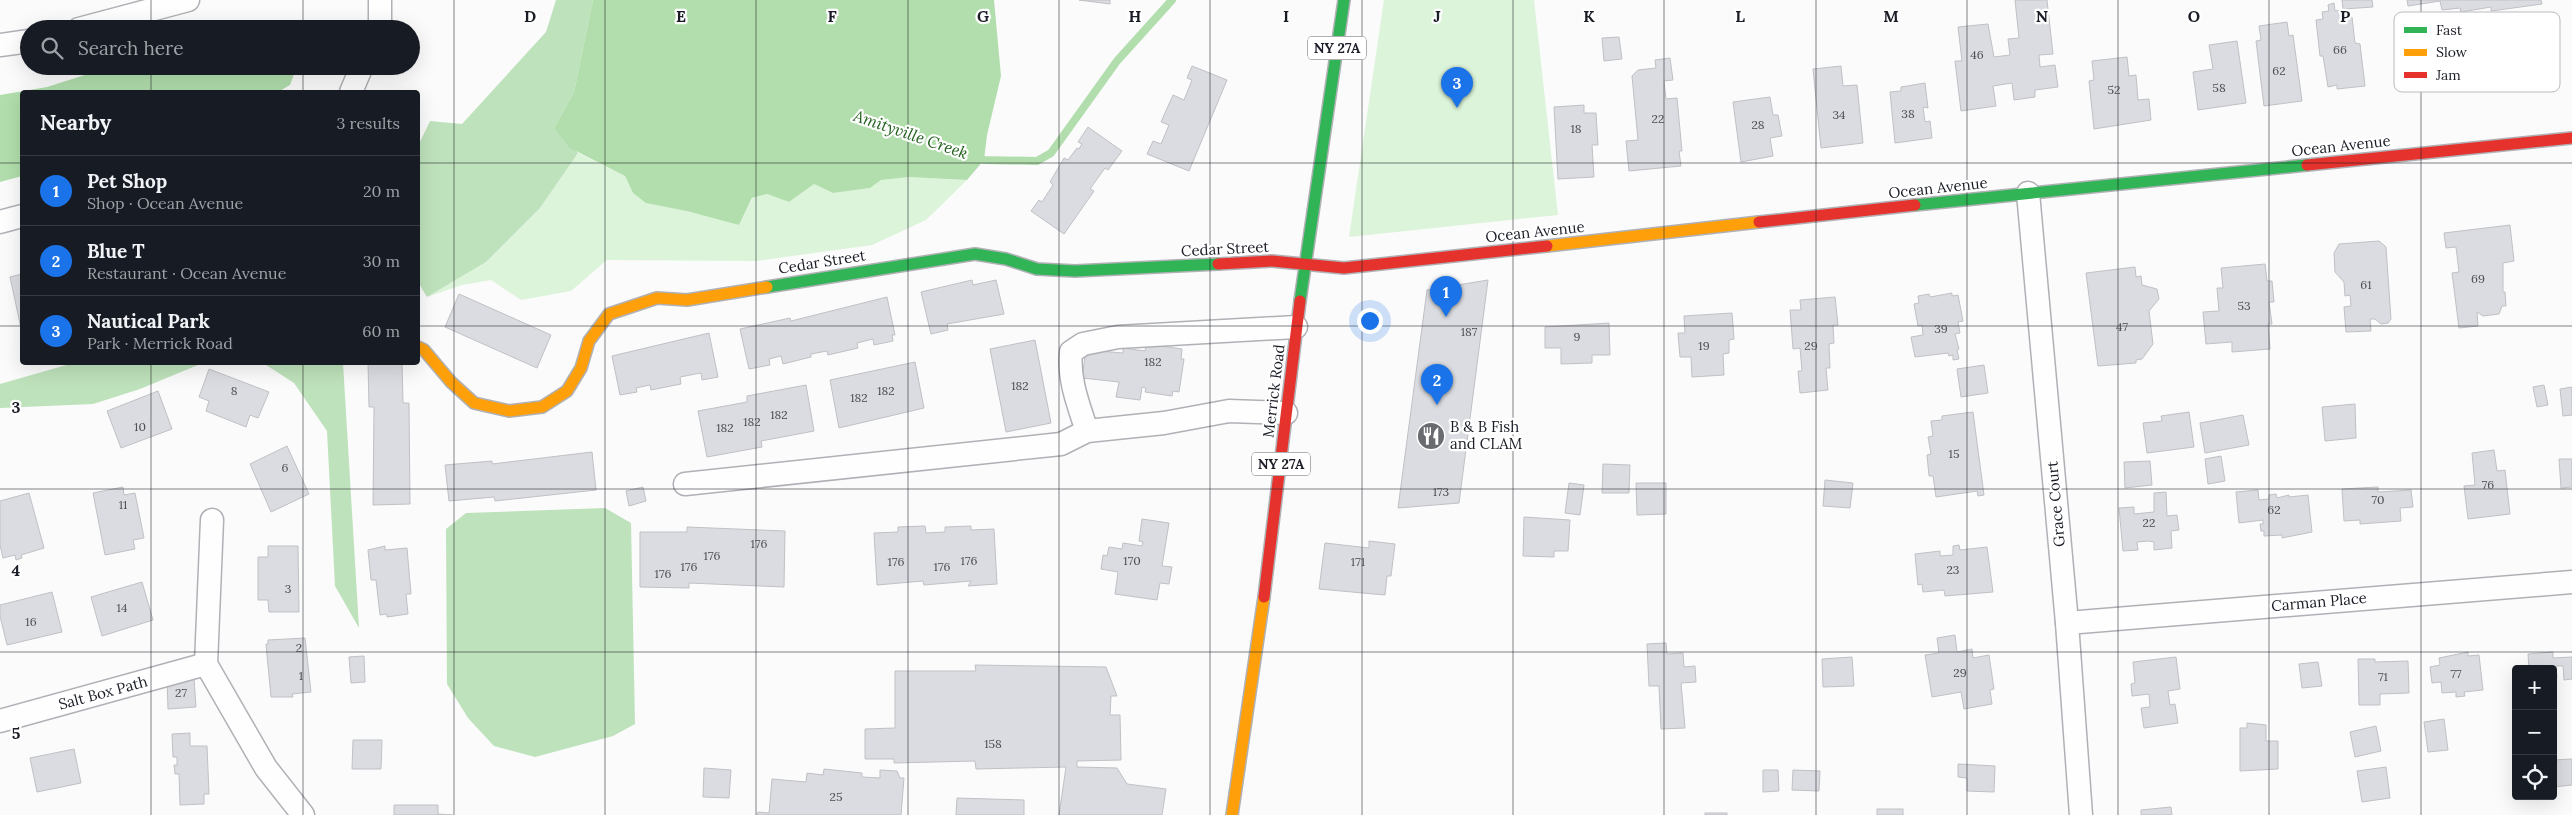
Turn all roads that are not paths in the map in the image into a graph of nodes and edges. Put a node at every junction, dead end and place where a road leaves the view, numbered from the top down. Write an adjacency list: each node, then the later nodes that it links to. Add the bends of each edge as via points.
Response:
1 (188, 0): 4 (street)
2 (380, 0): 5 (street)
3 (1344, 0): 14 (street, Merrick Road / NY 27A)
4 (113, 20)
5 (380, 20)
6 (20, 42): 7 (street)
7 (0, 45)
8 (358, 75): 9 (street)
9 (352, 90)
10 (2572, 138): 11 (street, Ocean Avenue)
11 (2028, 193): 14 (street, Ocean Avenue, via 1344,268); 22 (street, Grace Court)
12 (20, 217): 13 (street)
13 (0, 222)
14 (1307, 264): 15 (street, Merrick Road / NY 27A); 16 (street, Cedar Street, via 1272,261 1075,271 1037,269 975,254 686,300 657,298 609,314 589,341 581,368 567,391 542,407 509,410 474,403)
15 (1296, 327): 17 (street, Merrick Road / NY 27A); 18 (street, via 1118,337 1083,344 1071,352 1070,366)
16 (420, 348)
17 (1286, 413): 18 (street, via 1229,411); 26 (street, Merrick Road / NY 27A, via 1264,600)
18 (1087, 432): 19 (street, via 1061,444)
19 (685, 484)
20 (212, 520): 23 (street)
21 (2572, 582): 22 (street, Carman Place)
22 (2066, 624): 27 (street, Grace Court)
23 (206, 664): 24 (street, Salt Box Path); 25 (street, via 266,768)
24 (0, 721)
25 (303, 815)
26 (1232, 815)
27 (2081, 815)

